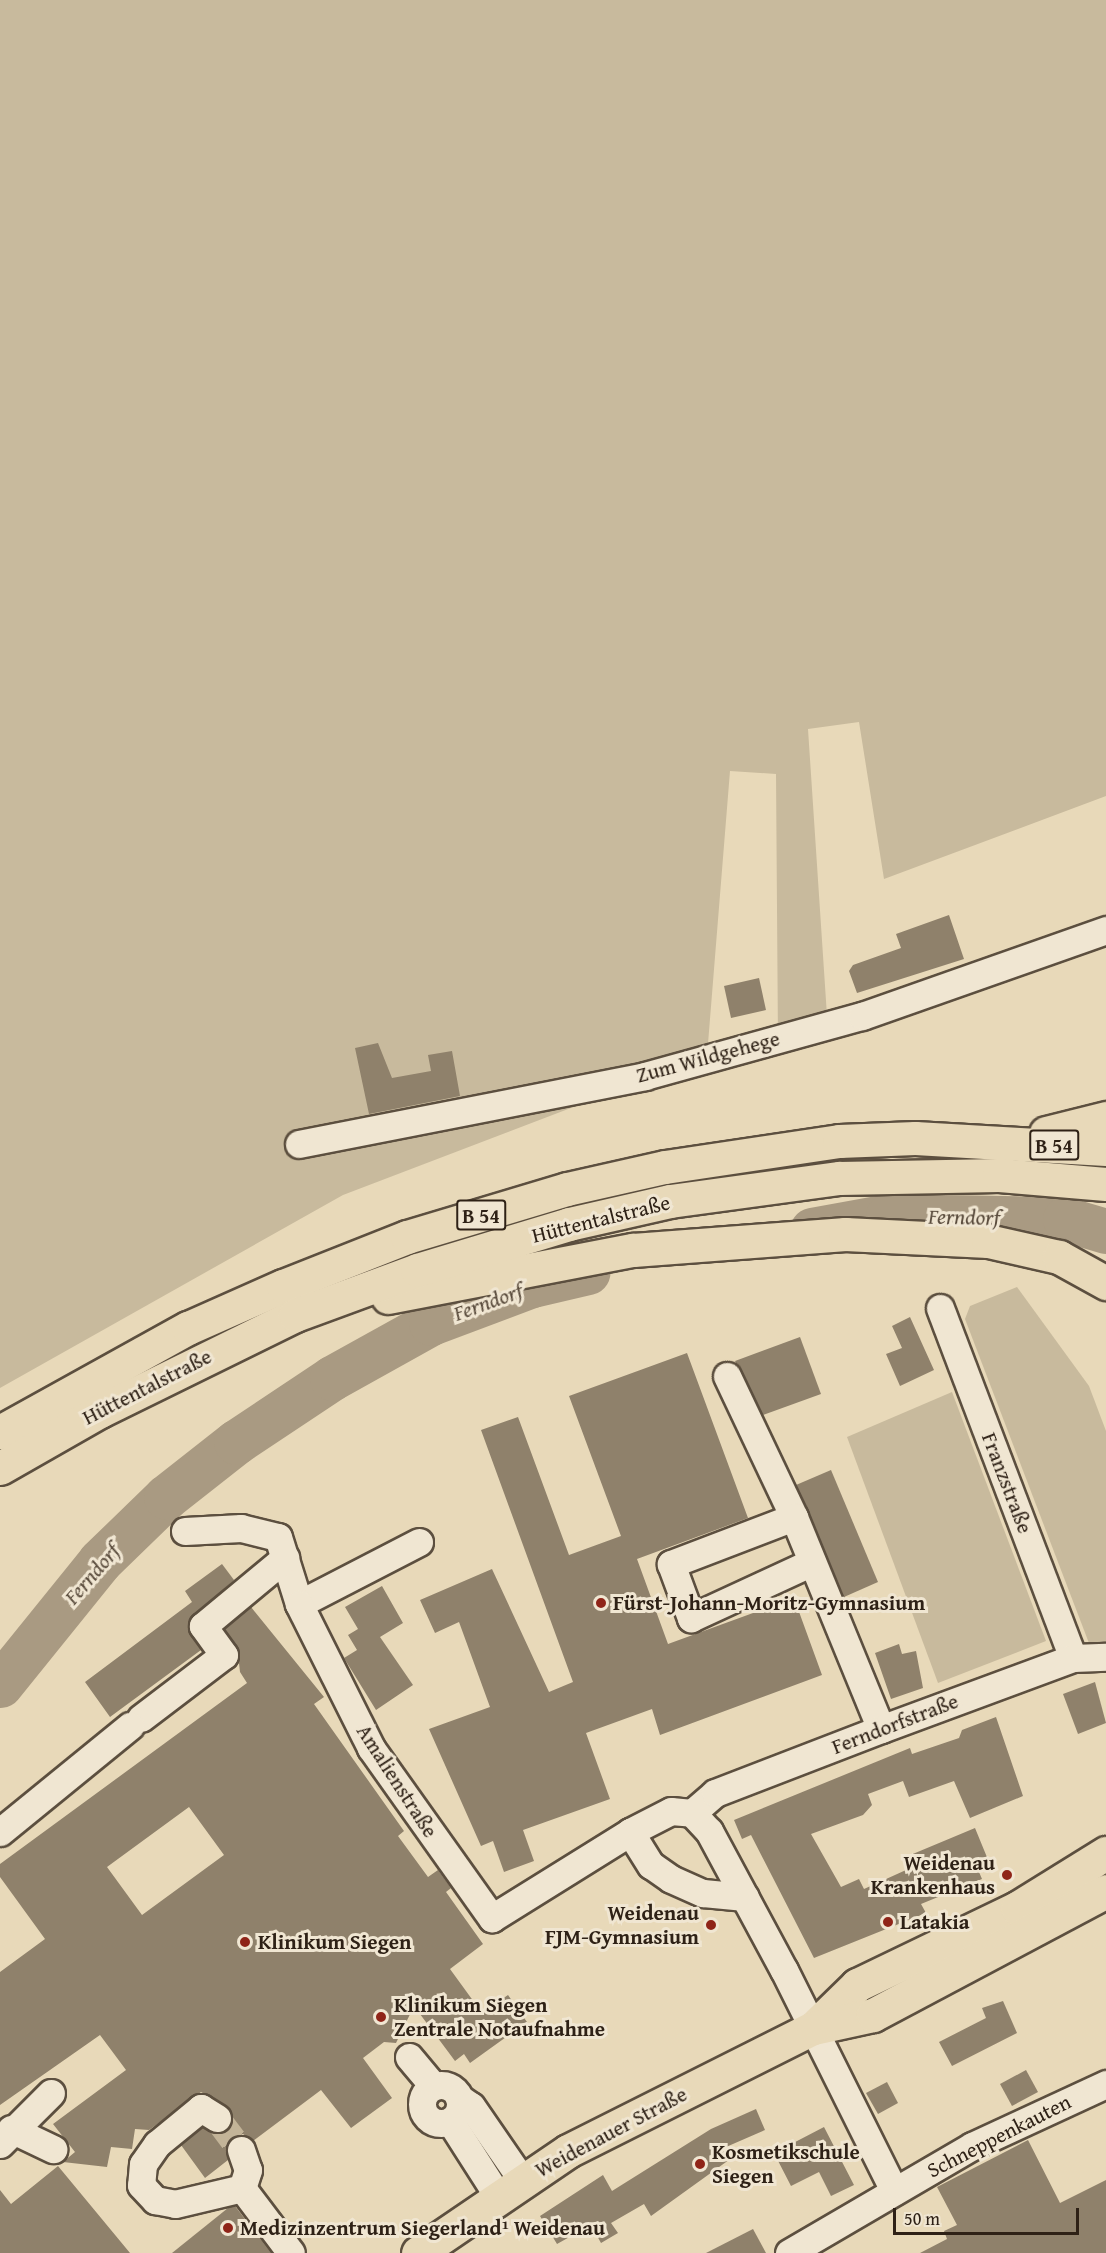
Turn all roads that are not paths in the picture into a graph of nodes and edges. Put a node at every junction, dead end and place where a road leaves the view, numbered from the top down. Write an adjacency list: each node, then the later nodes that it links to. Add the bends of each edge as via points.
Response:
1 (1106, 930): 4 (street, Zum Wildgehege, via 862,1016 645,1076)
2 (1106, 1118): 3 (main road)
3 (1003, 1142): 5 (main road, Hüttentalstraße / B 54); 11 (main road, Hüttentalstraße / B 54, via 828,1143 665,1167 567,1189 407,1237 283,1286 188,1328)
4 (299, 1144)
5 (1106, 1149)
6 (1106, 1184): 9 (main road, Hüttentalstraße / B 54, via 913,1174 764,1186 670,1201 569,1224 417,1270)
7 (1106, 1283): 9 (main road, via 1059,1257 988,1240 788,1236 633,1250)
8 (940, 1308): 20 (street, Franzstraße)
9 (295, 1315): 12 (main road, Hüttentalstraße / B 54, via 110,1405)
10 (727, 1376): 13 (street)
11 (0, 1432)
12 (0, 1468)
13 (794, 1517): 17 (street); 17 (street, via 671,1564 691,1618)
14 (185, 1531): 16 (street, via 241,1528)
15 (419, 1542): 18 (street)
16 (282, 1547): 18 (street, Amalienstraße); 23 (street, via 203,1626 224,1655)
17 (812, 1562): 21 (street)
18 (299, 1604): 24 (street, Amalienstraße, via 371,1748 492,1918)
19 (1106, 1657): 20 (street, Ferndorfstraße)
20 (1073, 1658): 21 (street, Ferndorfstraße)
21 (881, 1729): 22 (street, Ferndorfstraße, via 715,1793)
22 (692, 1813): 24 (street, via 671,1811); 27 (street, via 710,1831)
23 (0, 1832)
24 (630, 1832): 27 (street, via 651,1865 671,1879 703,1893)
25 (1106, 1853): 28 (main road, Weidenauer Straße, via 1017,1908 857,1985)
26 (1106, 1891): 28 (main road, Weidenauer Straße, via 873,2015)
27 (745, 1897): 28 (street)
28 (813, 2028): 37 (main road, Weidenauer Straße); 38 (street)
29 (409, 2057): 37 (street, via 433,2086 424,2094 423,2112 437,2123 454,2109)
30 (1106, 2084): 38 (street, Schneppenkauten, via 972,2146)
31 (51, 2093): 33 (street)
32 (217, 2118): 36 (street, via 201,2108 157,2144 143,2164 141,2185 155,2200 175,2204)
33 (6, 2137): 34 (street)
34 (53, 2149)
35 (241, 2150): 36 (street, via 248,2170)
36 (242, 2188): 39 (street)
37 (510, 2188): 40 (main road, Weidenauer Straße)
38 (894, 2191): 41 (street, Schneppenkauten)
39 (291, 2253)
40 (418, 2253)
41 (789, 2253)

